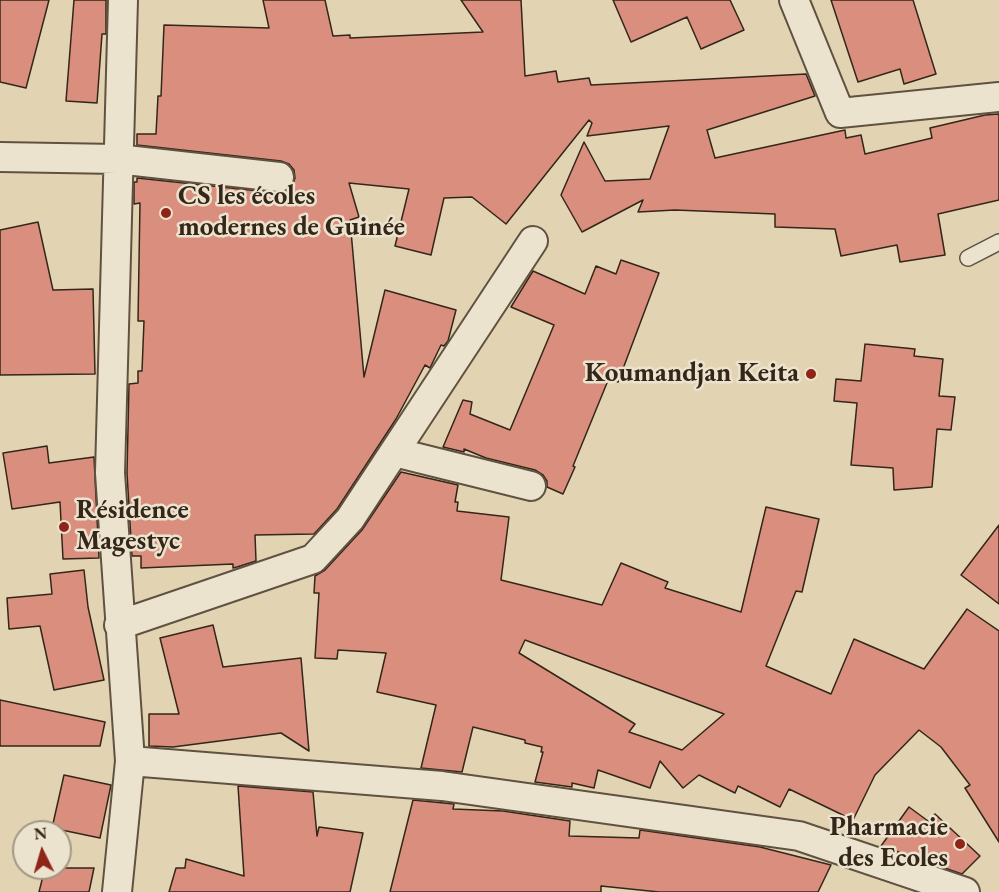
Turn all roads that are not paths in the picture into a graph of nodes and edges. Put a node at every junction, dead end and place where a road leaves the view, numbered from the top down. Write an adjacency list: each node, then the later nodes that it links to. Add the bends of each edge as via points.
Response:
1 (123, 0): 5 (street)
2 (794, 0): 3 (street, via 840,113)
3 (999, 97)
4 (0, 157): 5 (street)
5 (117, 159): 6 (street); 12 (street, via 110,473)
6 (279, 177)
7 (533, 241): 10 (street)
8 (999, 242): 9 (lane)
9 (968, 258)
10 (394, 452): 11 (street); 12 (street, via 350,519 313,559)
11 (531, 486)
12 (120, 625): 13 (street)
13 (129, 761): 14 (street); 15 (street, via 442,786 800,836)
14 (117, 892)
15 (965, 892)

